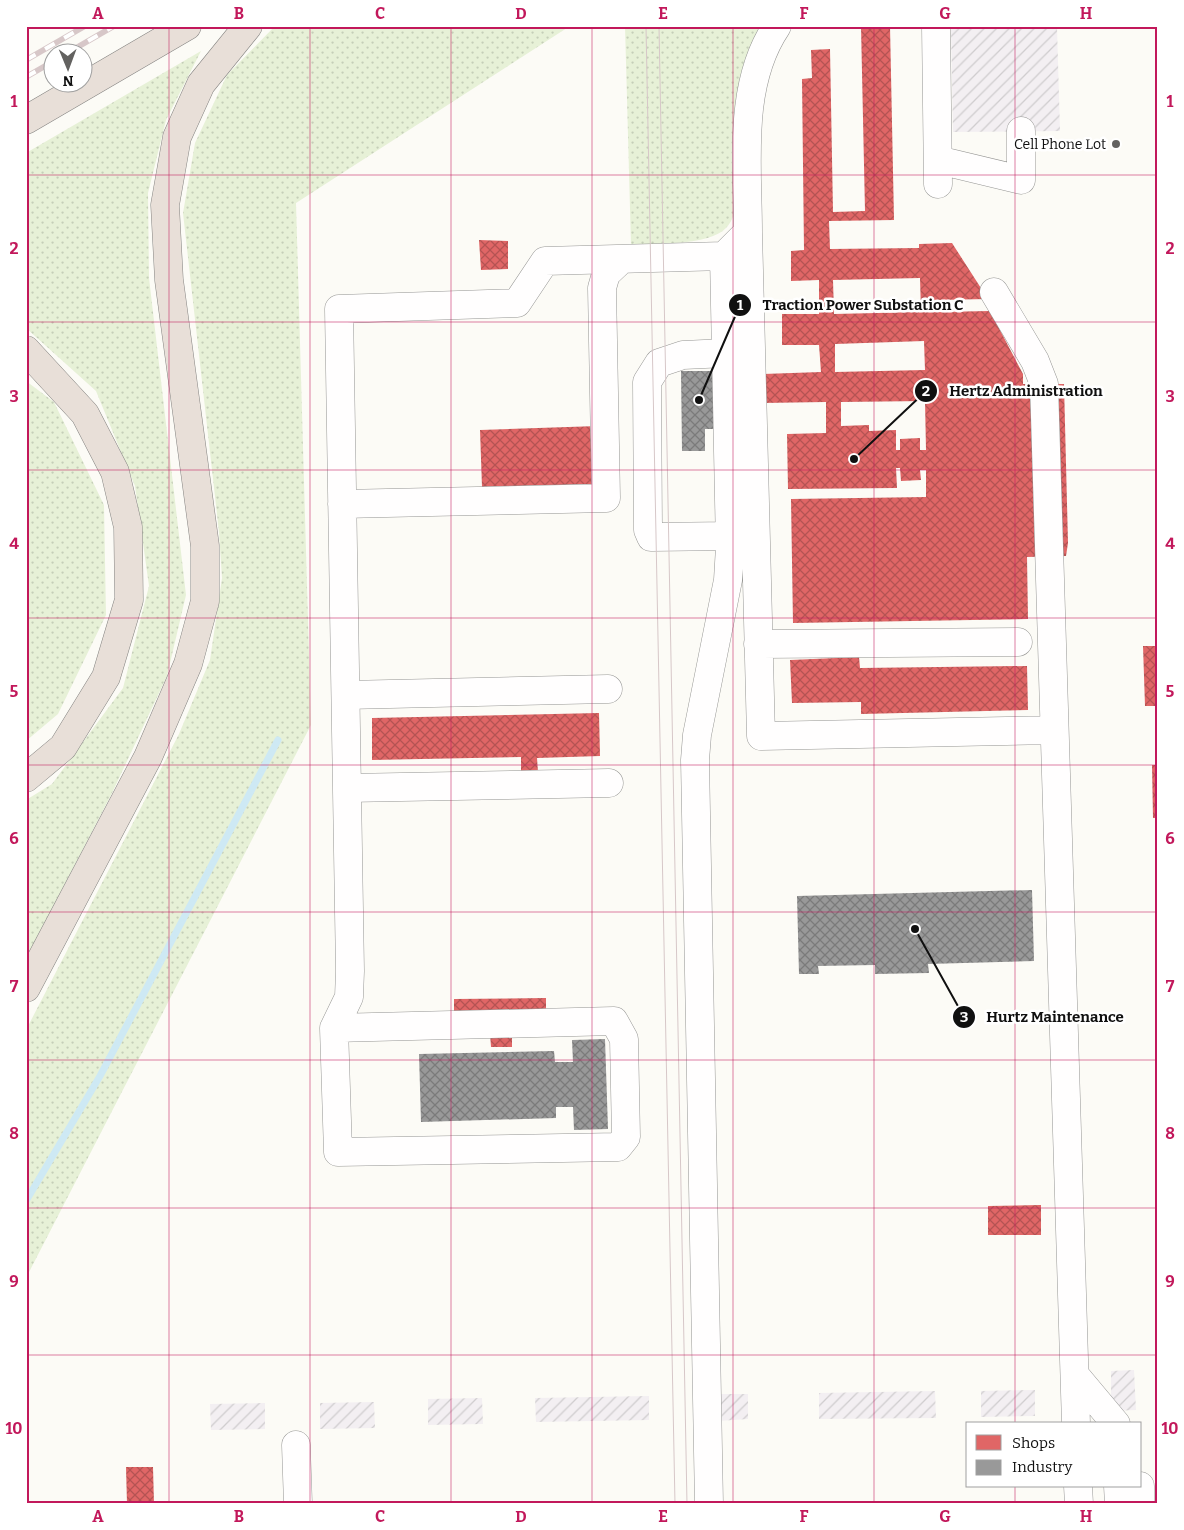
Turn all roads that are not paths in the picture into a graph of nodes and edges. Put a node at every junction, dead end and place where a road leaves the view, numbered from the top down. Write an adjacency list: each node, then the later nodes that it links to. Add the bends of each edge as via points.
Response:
1 (187, 26): 5 (highway)
2 (248, 26): 24 (highway, via 201,84 177,137 166,205 169,280 205,546 205,601 188,664 148,757)
3 (777, 26): 7 (street, via 758,68 750,102)
4 (936, 26): 6 (street, via 938,172 1020,180)
5 (26, 120)
6 (1021, 131)
7 (748, 232): 8 (street); 17 (street)
8 (724, 256): 9 (street); 12 (street)
9 (621, 260): 13 (street, via 545,262 517,303 339,309); 13 (street, via 606,274 602,288 606,498)
10 (994, 292): 20 (street, via 1035,361 1044,384)
11 (26, 350): 21 (highway, via 85,414 115,472 128,527 129,600 106,677 63,747)
12 (726, 353): 14 (street); 14 (street, via 683,355 659,363 647,382 648,530 651,537)
13 (342, 504): 19 (street)
14 (730, 536): 35 (street, via 728,580 697,735 695,760)
15 (1027, 589): 20 (street, via 1032,591 1033,598)
16 (1018, 642): 17 (street)
17 (758, 644): 20 (street, via 761,736)
18 (608, 690): 19 (street)
19 (346, 696): 23 (street)
20 (1045, 730): 26 (street)
21 (26, 778)
22 (610, 783): 23 (street)
23 (347, 788): 25 (street, via 349,997)
24 (26, 988)
25 (334, 1028): 25 (street, via 338,1152 618,1147 626,1136 624,1039 614,1021)
26 (1075, 1375): 27 (street); 28 (street)
27 (1109, 1420)
28 (1076, 1422)
29 (296, 1445): 34 (street)
30 (1078, 1488): 36 (street)
31 (1100, 1488): 37 (street)
32 (1118, 1488): 38 (street)
33 (1140, 1488): 39 (street)
34 (298, 1504)
35 (709, 1504)
36 (1078, 1504)
37 (1100, 1504)
38 (1119, 1504)
39 (1140, 1504)

